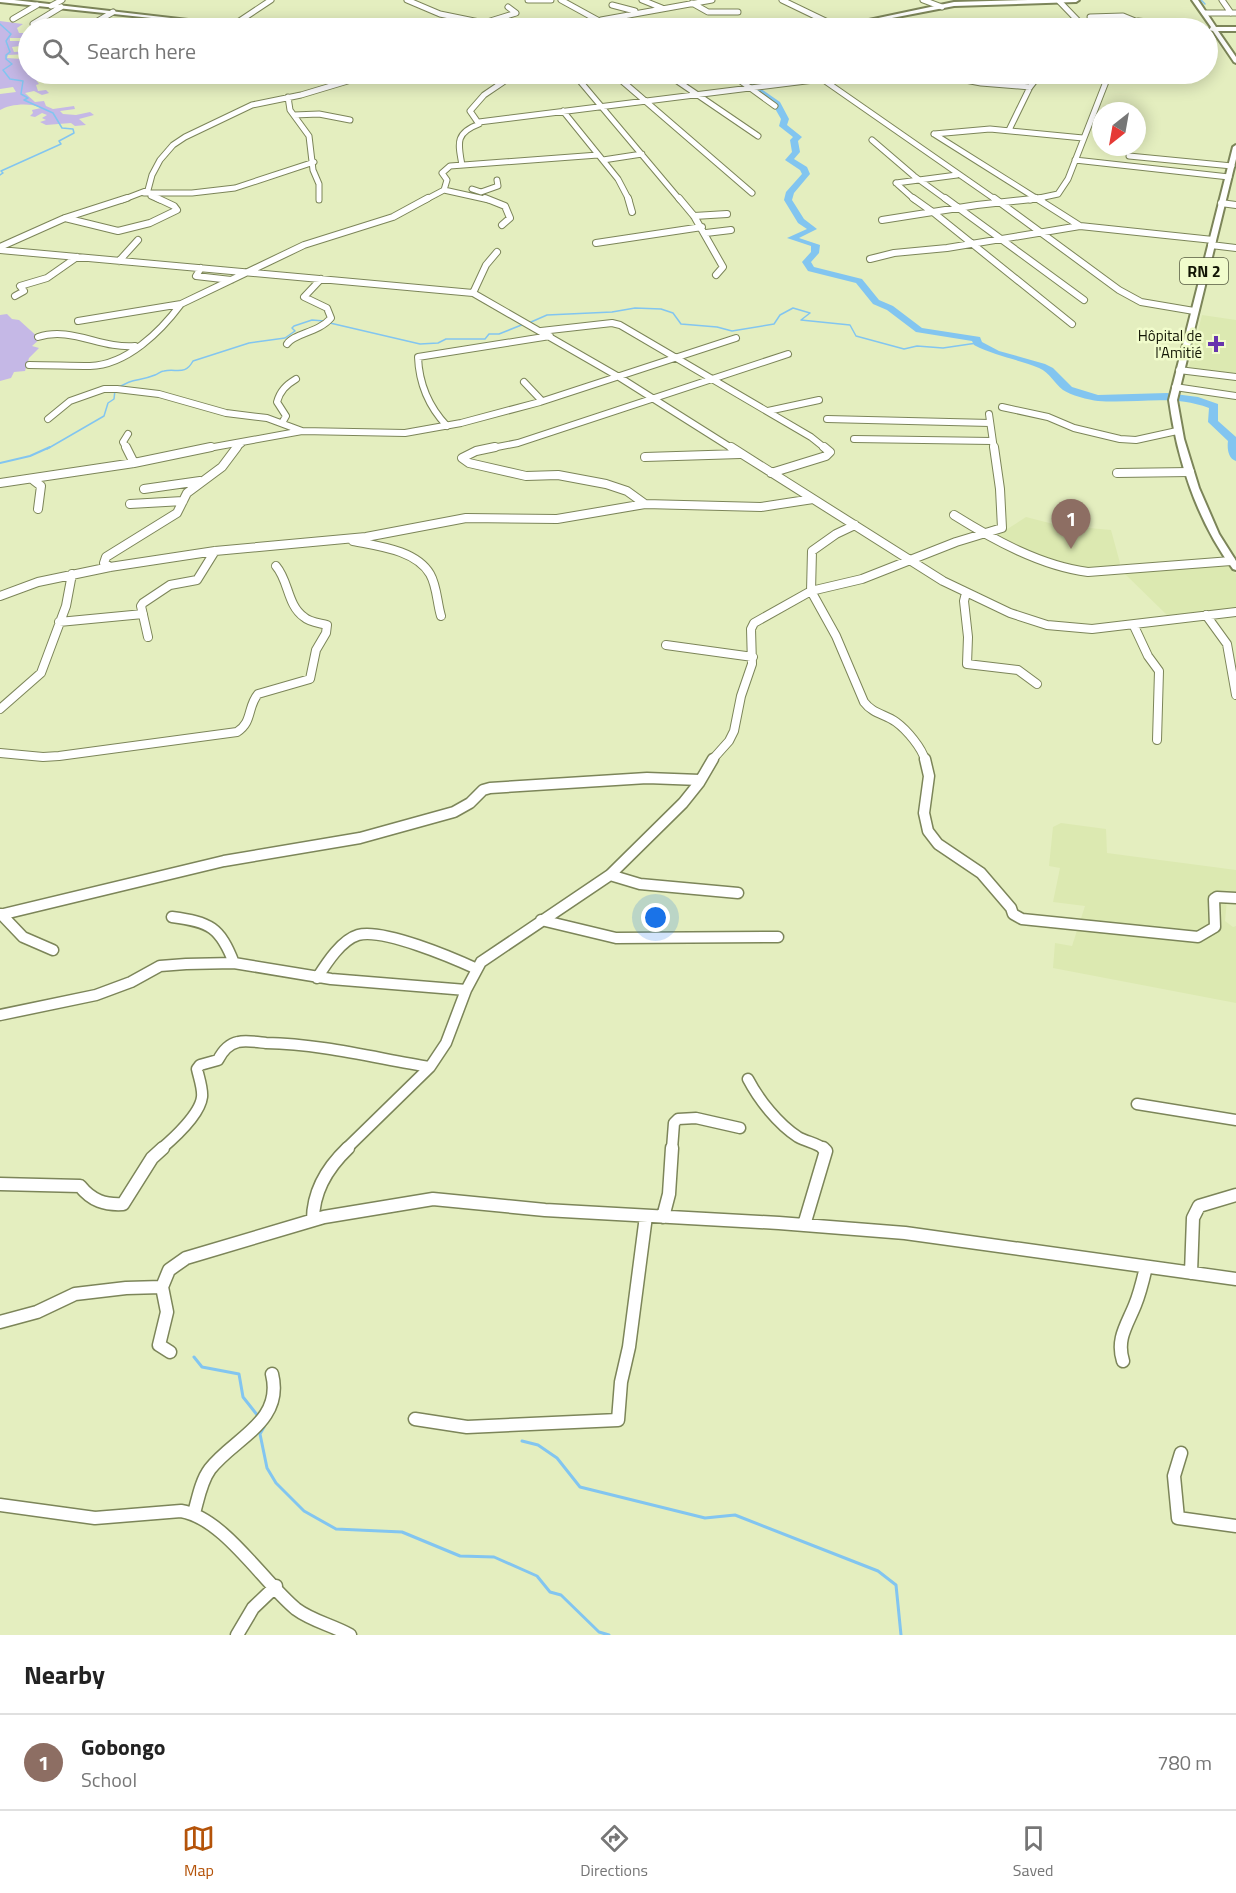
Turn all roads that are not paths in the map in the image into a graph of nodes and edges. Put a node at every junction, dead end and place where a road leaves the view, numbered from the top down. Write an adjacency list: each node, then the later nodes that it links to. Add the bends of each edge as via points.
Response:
1 (0, 0): 18 (main road)
2 (62, 0): 20 (street)
3 (271, 0): 36 (street)
4 (407, 0): 37 (street)
5 (528, 0): 6 (street)
6 (551, 0)
7 (561, 0): 39 (street)
8 (642, 0): 24 (street)
9 (712, 0): 17 (street)
10 (785, 0): 41 (street)
11 (923, 0): 22 (street)
12 (1076, 0): 15 (main road)
13 (1193, 0): 29 (main road); 45 (main road)
14 (1222, 0): 30 (street)
15 (1059, 1): 16 (main road); 43 (street)
16 (966, 2): 22 (main road)
17 (692, 3): 24 (street); 27 (street, via 710,12)
18 (37, 5): 20 (main road); 25 (street)
19 (612, 5): 28 (street)
20 (51, 6): 21 (main road)
21 (61, 7): 26 (main road); 31 (street)
22 (942, 7): 42 (main road)
23 (508, 8): 38 (street, via 516,13)
24 (663, 9): 28 (street)
25 (24, 12): 31 (street); 47 (street)
26 (113, 12): 34 (street); 35 (main road)
27 (738, 12)
28 (640, 13): 40 (street)
29 (1205, 13): 30 (street); 46 (main road)
30 (1234, 13)
31 (52, 14): 33 (street)
32 (1090, 17): 44 (street)
33 (44, 18)
34 (103, 18)
35 (164, 18)
36 (244, 18)
37 (460, 18)
38 (500, 18)
39 (597, 18)
40 (612, 18)
41 (818, 18)
42 (892, 18)
43 (1075, 18)
44 (1131, 18)
45 (1205, 18)
46 (1208, 18)
47 (13, 19)
48 (1218, 37): 49 (main road)
49 (1236, 61)
50 (336, 84): 64 (street)
51 (500, 84): 71 (street, via 470,111)
52 (582, 84): 67 (street)
53 (626, 84): 65 (street)
54 (682, 84): 63 (street)
55 (745, 84): 62 (street)
56 (782, 84): 62 (street)
57 (829, 84): 84 (street)
58 (993, 84): 61 (street)
59 (1032, 84): 61 (street)
60 (1105, 84): 74 (street)
61 (1030, 87): 72 (street)
62 (750, 88): 63 (street); 66 (street)
63 (700, 96): 65 (street); 73 (street)
64 (288, 98): 69 (street); 90 (street, via 252,105 176,142 160,160)
65 (646, 101): 67 (street); 91 (street)
66 (775, 106)
67 (602, 107): 68 (street); 77 (street)
68 (563, 111): 71 (street); 79 (street)
69 (294, 115): 70 (street, via 319,114); 81 (street, via 309,136)
70 (350, 120)
71 (479, 122): 82 (street, via 466,129 461,138)
72 (1009, 130): 74 (street); 92 (street, via 934,134)
73 (758, 136)
74 (1083, 138): 80 (street)
75 (872, 140): 86 (street)
76 (1235, 153): 83 (main road, RN 2)
77 (642, 154): 79 (street); 101 (street)
78 (1129, 156): 83 (street)
79 (601, 157): 82 (street); 98 (street, via 628,197)
80 (1075, 160): 85 (street); 92 (street, via 1062,191)
81 (314, 162): 90 (street, via 235,188); 93 (street)
82 (462, 165): 88 (street, via 444,169)
83 (1232, 166): 85 (main road, RN 2)
84 (957, 175): 86 (street); 94 (street)
85 (1230, 177): 95 (main road, RN 2)
86 (920, 179): 97 (street); 99 (street, via 896,184)
87 (497, 180): 89 (street, via 498,185 482,191)
88 (444, 190): 89 (street); 122 (street, via 407,211 304,245)
89 (454, 191): 104 (street, via 505,206 510,218)
90 (145, 193): 102 (street); 102 (street, via 177,210 150,223 118,231)
91 (752, 193)
92 (1040, 199): 94 (street); 105 (street)
93 (319, 200)
94 (999, 203): 97 (street); 108 (street)
95 (1221, 203): 96 (street); 112 (main road, RN 2)
96 (1236, 205)
97 (961, 208): 99 (street); 110 (street)
98 (632, 212)
99 (934, 213): 103 (street); 114 (street)
100 (727, 214): 101 (street)
101 (694, 216): 106 (street)
102 (65, 218): 115 (street)
103 (882, 220)
104 (502, 225)
105 (1080, 226): 108 (street); 112 (street)
106 (702, 227): 109 (street); 113 (street)
107 (731, 230): 109 (street)
108 (1042, 232): 110 (street); 130 (street, via 1136,300)
109 (706, 233): 123 (street, via 723,267)
110 (1003, 238): 114 (street); 128 (street)
111 (138, 240): 120 (street)
112 (1212, 242): 116 (street); 130 (main road, RN 2)
113 (596, 243)
114 (970, 244): 119 (street); 132 (street)
115 (0, 248): 118 (street)
116 (1236, 248)
117 (497, 252): 126 (street)
118 (77, 257): 120 (street); 127 (street, via 47,278 20,286 24,291)
119 (870, 259)
120 (119, 261): 121 (street)
121 (201, 268): 122 (street); 125 (street, via 196,276)
122 (247, 272): 124 (street); 125 (street)
123 (716, 275)
124 (321, 279): 126 (street); 137 (street, via 304,297 327,308 331,318 322,328 291,338)
125 (233, 280): 129 (street)
126 (473, 293): 133 (street)
127 (15, 296)
128 (1084, 300)
129 (181, 304): 131 (street); 138 (street, via 168,322)
130 (1194, 311): 142 (main road, RN 2)
131 (78, 321)
132 (1072, 324)
133 (541, 331): 134 (street); 140 (street, via 616,324)
134 (550, 336): 143 (street); 158 (street, via 418,357 431,403)
135 (38, 337): 138 (street, via 54,333 116,347)
136 (736, 338): 140 (street)
137 (287, 344)
138 (136, 346): 141 (street, via 123,358 92,366)
139 (789, 354): 146 (street)
140 (675, 357): 143 (street); 146 (street)
141 (30, 364)
142 (1179, 370): 144 (street); 148 (main road, RN 2)
143 (619, 377): 150 (street); 152 (street)
144 (1236, 377)
145 (296, 379): 157 (street, via 282,387 277,402 286,416)
146 (716, 379): 150 (street); 154 (street)
147 (524, 382): 152 (street)
148 (1174, 394): 149 (street); 160 (main road, RN 2)
149 (1236, 396)
150 (653, 399): 165 (street); 178 (street, via 462,458 526,476 558,476 606,484 627,491)
151 (819, 400): 154 (street)
152 (542, 401): 158 (street)
153 (1002, 407): 160 (street, via 1120,439 1136,440)
154 (768, 411): 169 (street, via 830,452)
155 (48, 419): 157 (street, via 70,402 110,388 159,394 226,414)
156 (827, 419): 163 (street, via 990,418)
157 (282, 423): 159 (street)
158 (447, 426): 159 (street, via 396,434)
159 (302, 431): 164 (street)
160 (1178, 431): 168 (main road, RN 2)
161 (128, 434): 167 (street, via 123,442)
162 (854, 439): 163 (street)
163 (992, 441): 182 (street, via 1003,526)
164 (243, 442): 167 (street); 172 (street, via 222,467)
165 (740, 454): 166 (street); 169 (street)
166 (645, 457)
167 (134, 463): 171 (street)
168 (1190, 472): 170 (street); 186 (main road, RN 2, via 1221,548)
169 (771, 473): 175 (street)
170 (1117, 473)
171 (32, 479): 173 (street); 179 (street, via 41,486)
172 (200, 481): 174 (street); 176 (street)
173 (0, 483)
174 (144, 489)
175 (813, 499): 178 (street, via 761,507); 181 (street)
176 (183, 501): 177 (street); 188 (street, via 177,513 106,557 104,563)
177 (130, 504)
178 (645, 504): 183 (street, via 557,519 466,518)
179 (38, 509)
180 (954, 515): 182 (street)
181 (855, 525): 185 (street); 190 (street, via 812,551)
182 (988, 534): 185 (street, via 956,542); 186 (street, via 1044,562 1073,571)
183 (345, 538): 184 (street); 196 (street, via 400,552 430,573)
184 (214, 551): 188 (street); 194 (street, via 197,580 163,589 143,603)
185 (912, 561): 190 (street, via 862,579); 191 (street)
186 (1234, 561)
187 (276, 566): 206 (street, via 290,599 304,618 323,623 328,629 316,648 310,679 254,697 245,728 59,756)
188 (110, 567): 189 (street)
189 (72, 574): 192 (street); 197 (street)
190 (811, 591): 201 (street, via 754,623); 210 (street, via 836,636 864,702 870,710 896,722 923,752 929,776 924,813 928,831 938,844 981,873 1013,914 1022,919 1198,937 1215,927 1214,899)
191 (966, 593): 198 (street, via 1047,625 1092,629); 202 (street, via 967,664 1018,670)
192 (0, 596)
193 (1236, 612): 195 (street)
194 (143, 614): 197 (street); 199 (street)
195 (1206, 615): 198 (street); 203 (street, via 1227,644)
196 (441, 616)
197 (59, 622): 204 (street, via 41,673)
198 (1134, 626): 205 (street, via 1159,671)
199 (148, 637)
200 (666, 645): 201 (street)
201 (753, 657): 207 (street, via 734,731)
202 (1037, 684)
203 (1236, 695)
204 (0, 709)
205 (1157, 740)
206 (0, 753)
207 (700, 780): 208 (street, via 683,803); 211 (street, via 647,778 490,788 454,812 360,838 224,861)
208 (610, 875): 209 (street, via 640,884); 213 (street)
209 (738, 893)
210 (1236, 898)
211 (1, 915): 215 (street, via 17,935)
212 (172, 917): 216 (street, via 213,926)
213 (541, 920): 214 (street, via 616,938); 217 (street, via 490,954)
214 (778, 938)
215 (53, 950)
216 (234, 963): 218 (street); 220 (street, via 160,966 115,990)
217 (477, 969): 218 (street, via 427,949 367,934 351,938); 219 (street)
218 (316, 978): 219 (street)
219 (466, 990): 221 (street, via 446,1043)
220 (0, 1015)
221 (430, 1068): 226 (street, via 359,1052 237,1042 218,1059 200,1065 199,1107 152,1158 123,1204 107,1205 87,1197 80,1186); 230 (street, via 332,1163 313,1207)
222 (748, 1079): 231 (street, via 779,1122 826,1151)
223 (1137, 1104): 224 (street)
224 (1236, 1120)
225 (740, 1128): 229 (street, via 696,1118 678,1119)
226 (0, 1184)
227 (1236, 1195): 233 (street, via 1196,1210)
228 (646, 1216): 229 (street); 230 (street, via 433,1199); 240 (street, via 618,1420 467,1428)
229 (663, 1217): 231 (street)
230 (313, 1220): 235 (street, via 186,1258 163,1276)
231 (804, 1225): 232 (street, via 905,1233)
232 (1146, 1268): 233 (street); 238 (street, via 1122,1332 1119,1346)
233 (1191, 1273): 234 (street)
234 (1236, 1279)
235 (162, 1287): 236 (street, via 75,1294 37,1312); 237 (street, via 167,1312 159,1344)
236 (0, 1322)
237 (170, 1352)
238 (1123, 1360)
239 (272, 1374): 243 (street, via 274,1403 267,1416 211,1467)
240 (415, 1419)
241 (1181, 1453): 244 (street, via 1174,1476 1178,1518)
242 (0, 1505): 243 (street, via 95,1518)
243 (194, 1513): 245 (street, via 234,1544)
244 (1236, 1526)
245 (276, 1586): 246 (street, via 249,1611); 247 (street, via 307,1617)
246 (237, 1635)
247 (350, 1635)

